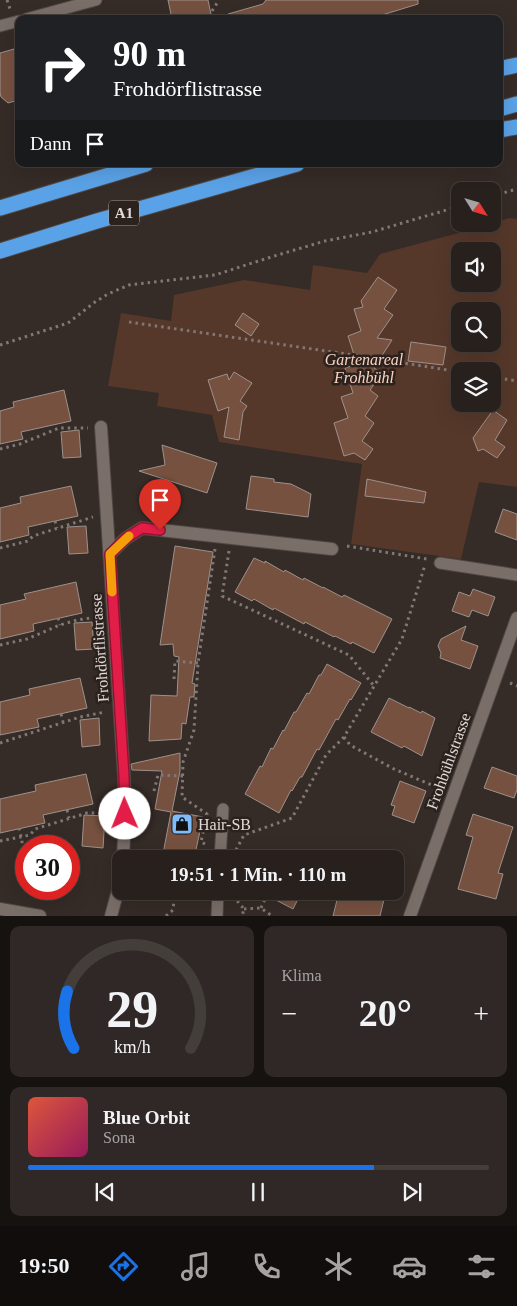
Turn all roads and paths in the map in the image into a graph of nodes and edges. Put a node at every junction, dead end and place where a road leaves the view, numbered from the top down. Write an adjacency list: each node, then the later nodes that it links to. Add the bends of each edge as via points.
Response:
1 (96, 0): 4 (lane)
2 (219, 0): 3 (path)
3 (212, 11)
4 (41, 15)
5 (15, 22): 6 (lane)
6 (0, 26)
7 (517, 64): 8 (highway)
8 (503, 68)
9 (517, 104): 10 (highway)
10 (503, 108)
11 (517, 126): 12 (highway)
12 (503, 129)
13 (136, 167): 17 (highway)
14 (286, 167): 19 (highway, A1)
15 (517, 189): 16 (path)
16 (501, 193)
17 (0, 208)
18 (451, 209): 21 (path, via 271,256 215,275 130,285 108,294 68,323)
19 (0, 251)
20 (129, 322): 22 (path)
21 (0, 345)
22 (451, 371)
23 (501, 379): 24 (path)
24 (517, 381)
25 (46, 426): 27 (path)
26 (101, 427): 27 (path, via 59,428); 29 (street, Frohdörflistrasse)
27 (49, 432): 28 (path, via 20,444)
28 (1, 447)
29 (106, 513): 31 (path); 37 (street, Frohdörflistrasse)
30 (55, 521): 31 (path)
31 (57, 528): 35 (path, via 33,536 28,541)
32 (216, 536): 33 (street); 37 (street, via 142,528); 47 (path)
33 (232, 538): 36 (street); 49 (path, via 222,596 349,655)
34 (0, 541): 35 (path)
35 (1, 547)
36 (332, 549): 38 (path, via 339,544)
37 (110, 554): 40 (street, Frohdörflistrasse)
38 (440, 563): 39 (lane); 49 (path, via 424,566 402,639)
39 (517, 575)
40 (114, 615): 43 (path); 50 (street, Frohdörflistrasse)
41 (58, 618): 43 (path)
42 (517, 618): 59 (street, Frohbühlstrasse)
43 (60, 625): 45 (path)
44 (6, 638): 45 (path)
45 (7, 643): 46 (path)
46 (0, 645)
47 (198, 663): 48 (path, via 175,661); 57 (path, via 194,730 183,762)
48 (174, 679)
49 (374, 686): 54 (path)
50 (119, 710): 52 (path); 62 (street, Frohdörflistrasse)
51 (61, 714): 52 (path)
52 (63, 722): 55 (path)
53 (13, 732): 55 (path)
54 (344, 737): 59 (path, via 350,745 394,769); 72 (path, via 326,755 292,818 244,835)
55 (15, 738): 56 (path)
56 (0, 743)
57 (183, 776): 58 (path, via 158,775); 70 (path, via 182,797 207,814 202,842 205,843)
58 (154, 791)
59 (454, 795): 87 (street, Frohbühlstrasse)
60 (223, 809): 71 (lane)
61 (67, 810): 63 (path)
62 (125, 814): 63 (path, via 87,813); 69 (street, Frohdörflistrasse)
63 (69, 818): 66 (path, via 35,829)
64 (19, 828): 65 (path)
65 (21, 835)
66 (30, 835)
67 (15, 837): 68 (path)
68 (0, 841)
69 (123, 850)
70 (204, 850)
71 (221, 850)
72 (236, 850)
73 (115, 900): 82 (street)
74 (175, 900): 83 (path, via 173,910)
75 (218, 900): 84 (lane)
76 (237, 900): 80 (path)
77 (265, 900): 78 (path)
78 (261, 908): 80 (path); 86 (path)
79 (0, 909): 81 (street)
80 (244, 909): 85 (path)
81 (40, 916)
82 (111, 916)
83 (166, 916)
84 (217, 916)
85 (242, 916)
86 (272, 916)
87 (410, 916)

